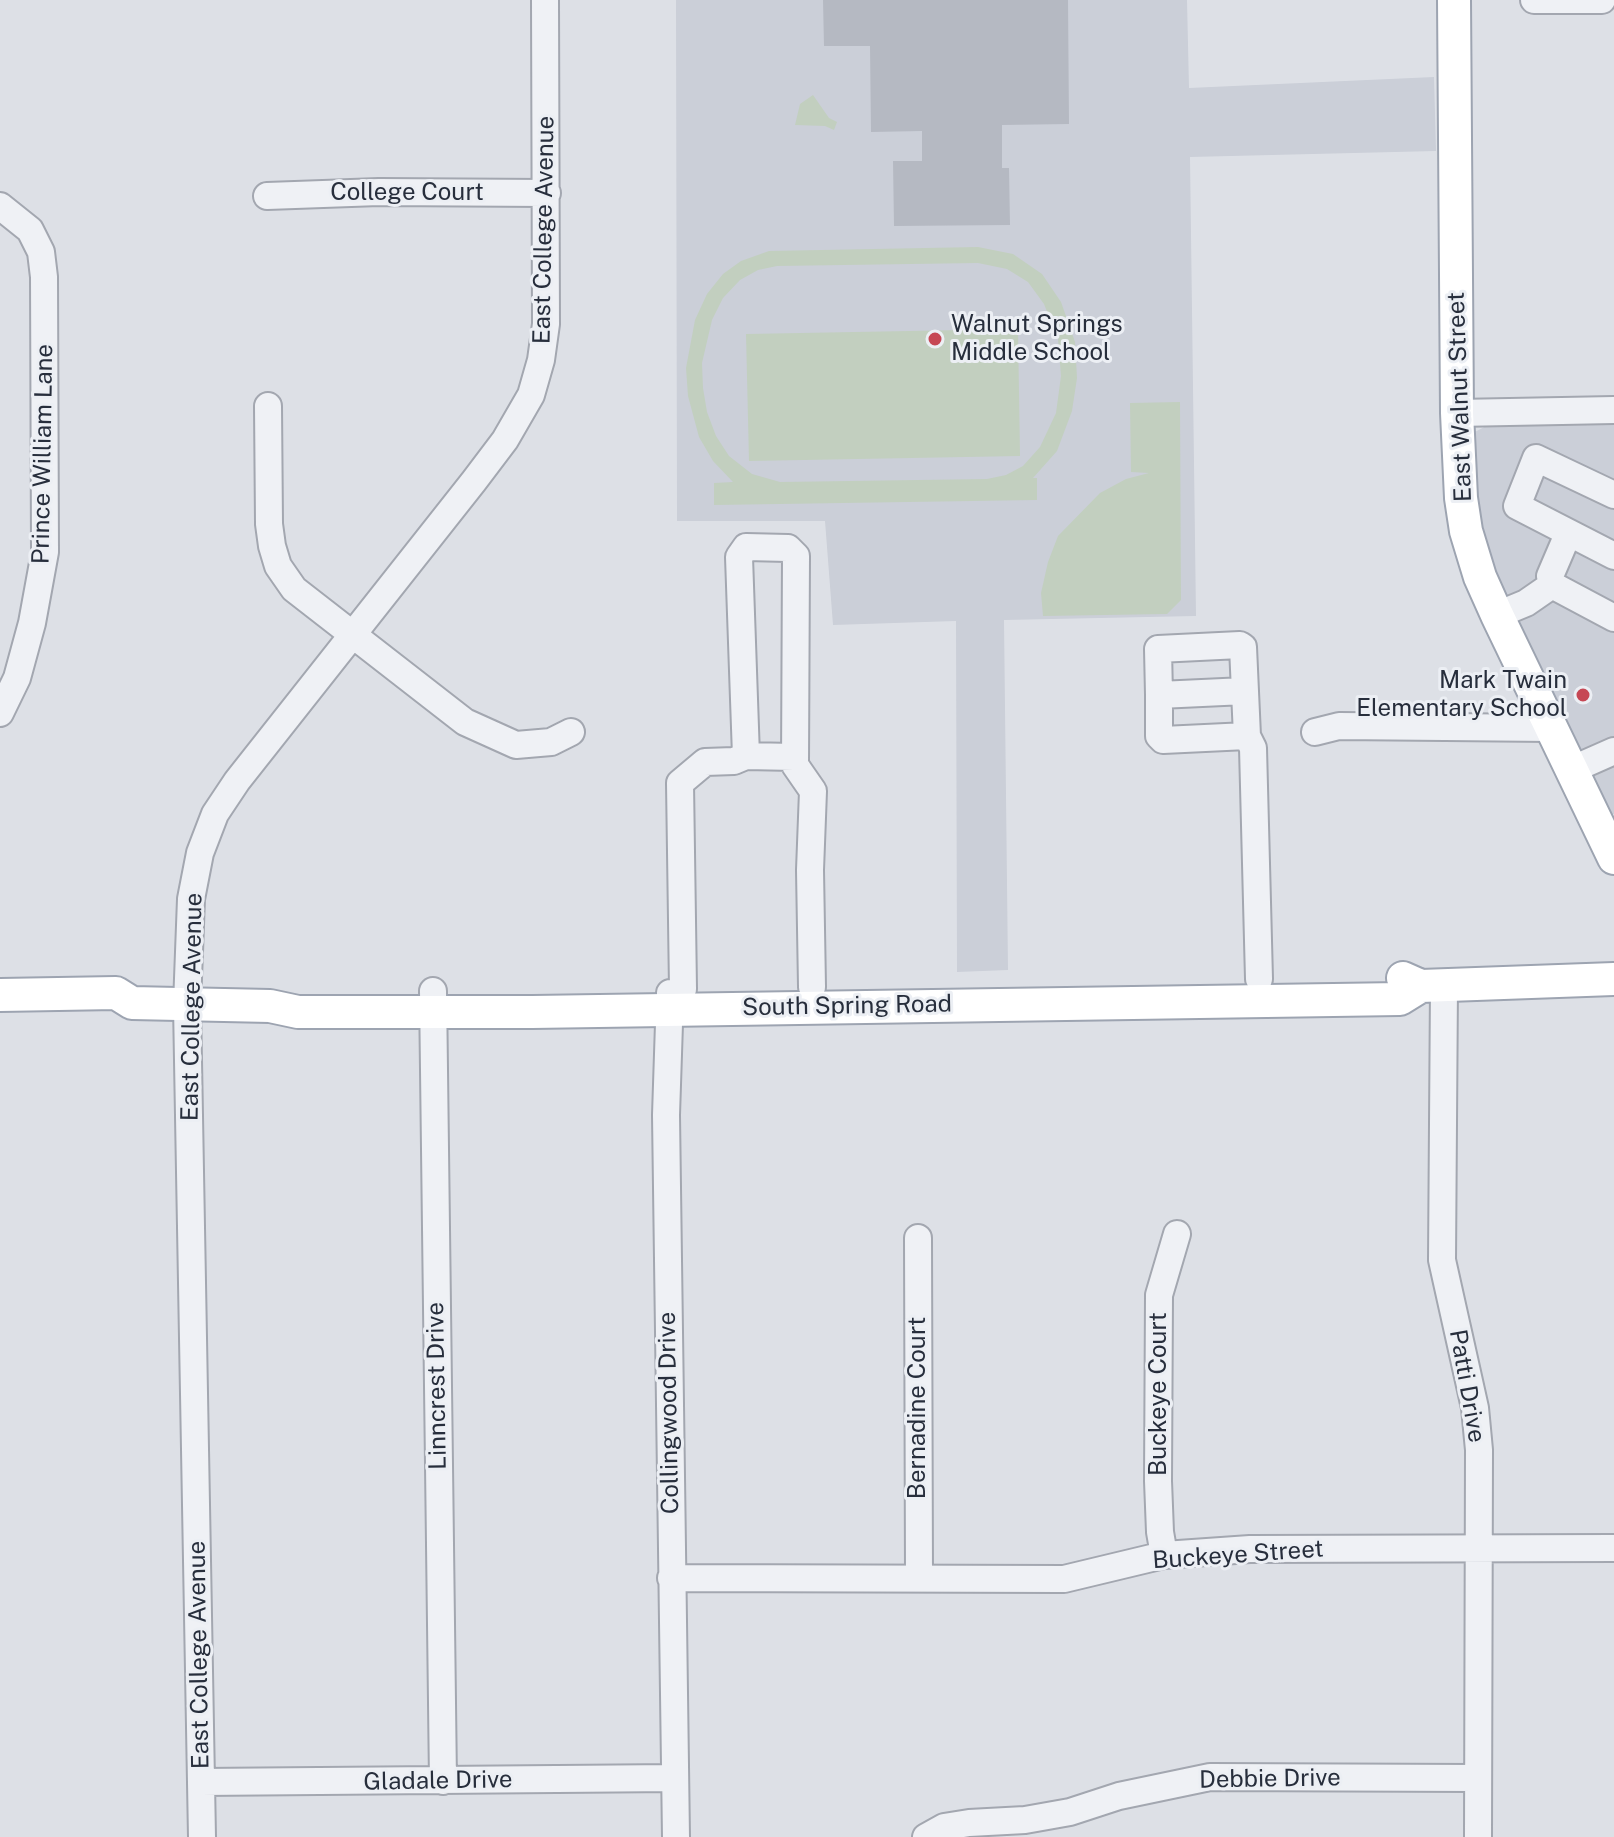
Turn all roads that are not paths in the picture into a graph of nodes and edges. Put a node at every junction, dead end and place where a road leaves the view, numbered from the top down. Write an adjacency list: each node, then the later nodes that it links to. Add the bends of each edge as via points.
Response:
1 (545, 0): 5 (street, East College Avenue)
2 (1454, 0): 10 (main road, East Walnut Street)
3 (1534, 0): 4 (street)
4 (1602, 0)
5 (547, 193): 6 (street, College Court); 17 (street, East College Avenue, via 546,324 531,395 497,450)
6 (267, 196)
7 (0, 206): 20 (street, Prince William Lane, via 30,230 41,252 45,552 17,678)
8 (268, 406): 17 (street, via 269,524 278,566 294,589)
9 (1614, 410): 10 (street)
10 (1457, 413): 15 (main road, East Walnut Street, via 1466,531)
11 (1614, 495): 12 (street, via 1536,458 1517,506)
12 (1568, 534): 13 (street); 14 (street, via 1550,576)
13 (1614, 556)
14 (1552, 585): 15 (street); 16 (street)
15 (1497, 615): 21 (main road, East Walnut Street)
16 (1614, 618)
17 (353, 634): 22 (street, via 465,722 516,745 551,742); 38 (street, East College Avenue, via 215,814 191,899)
18 (1245, 691): 19 (street); 19 (street, via 1240,645 1158,649); 24 (street)
19 (1159, 695): 24 (street, via 1161,739)
20 (0, 713)
21 (1551, 728): 23 (street, via 1339,726); 28 (main road, East Walnut Street)
22 (571, 732)
23 (1315, 732)
24 (1247, 736): 32 (street, via 1253,748)
25 (1614, 751): 28 (street)
26 (746, 756): 27 (street); 27 (street, via 739,557 746,547 788,548 796,556); 35 (street, Collingwood Drive, via 705,762 680,783)
27 (794, 757): 33 (street, via 813,791)
28 (1571, 770): 29 (main road, East Walnut Street)
29 (1614, 858)
30 (1614, 979): 31 (main road, South Spring Road)
31 (1432, 986): 32 (main road, South Spring Road, via 1401,977); 42 (street, Patti Drive, via 1442,1260 1475,1408)
32 (1259, 990): 33 (main road, South Spring Road)
33 (808, 994): 35 (main road, South Spring Road)
34 (0, 995): 37 (main road, via 116,993)
35 (674, 996): 36 (main road, South Spring Road); 46 (street, Collingwood Drive, via 666,1131)
36 (433, 1001): 38 (main road, South Spring Road, via 288,997 270,1006); 49 (street, Linncrest Drive)
37 (132, 1003): 38 (main road, South Spring Road); 39 (main road, via 116,1016)
38 (187, 1005): 50 (street, East College Avenue)
39 (0, 1017)
40 (1177, 1234): 44 (street, Buckeye Court, via 1159,1295 1158,1481)
41 (918, 1238): 45 (street, Bernadine Court)
42 (1479, 1548): 43 (street, Buckeye Street); 44 (street, Buckeye Street, via 1250,1549); 48 (street, Patti Drive)
43 (1614, 1548)
44 (1164, 1555): 45 (street, Buckeye Street, via 1064,1579)
45 (919, 1577): 46 (street, Buckeye Street)
46 (671, 1578): 47 (street, Collingwood Drive)
47 (675, 1778): 49 (street, Gladale Drive); 52 (street, Collingwood Drive)
48 (1477, 1778): 53 (street, Debbie Drive, via 1210,1777 1070,1812 944,1827); 54 (street, Patti Drive)
49 (443, 1781): 50 (street, Gladale Drive)
50 (201, 1782): 51 (street, East College Avenue)
51 (202, 1837)
52 (676, 1837)
53 (926, 1837)
54 (1478, 1837)

